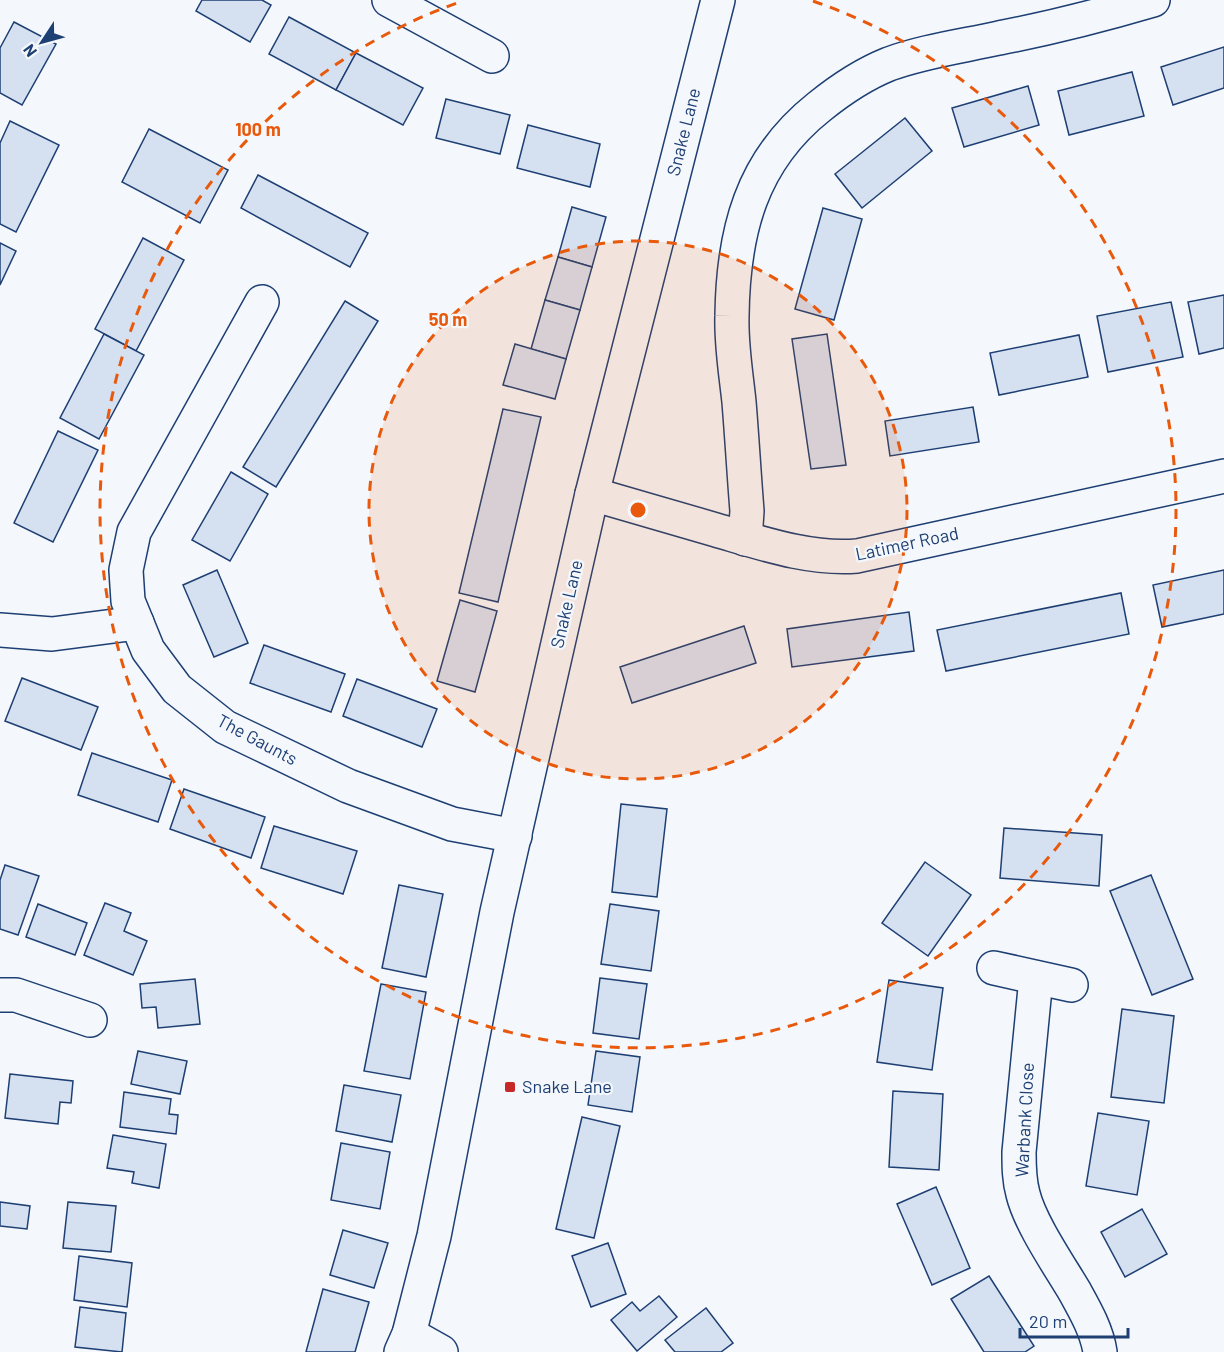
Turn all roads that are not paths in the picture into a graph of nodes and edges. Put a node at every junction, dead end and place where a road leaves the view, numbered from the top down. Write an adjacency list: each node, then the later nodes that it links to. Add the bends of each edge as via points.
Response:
1 (389, 0): 4 (street)
2 (718, 0): 7 (street, Snake Lane)
3 (1153, 0): 8 (street, via 889,64 832,97 790,134 773,155 747,208 738,239 734,276 732,317)
4 (492, 56)
5 (262, 302): 9 (street, The Gaunts, via 134,532 126,570 128,601)
6 (1224, 476): 8 (street, Latimer Road, via 857,556 819,556)
7 (592, 494): 8 (street, Latimer Road); 11 (street, Snake Lane)
8 (746, 539)
9 (137, 623): 10 (street, via 52,634); 11 (street, The Gaunts, via 148,650 177,689 225,727 348,786 452,824)
10 (0, 630)
11 (515, 836): 17 (street, Snake Lane, via 434,1236)
12 (994, 968): 13 (street)
13 (1036, 978): 14 (street); 19 (street, Warbank Close, via 1019,1152 1023,1195 1086,1311)
14 (1071, 985)
15 (0, 995): 16 (street, via 16,994)
16 (90, 1020)
17 (405, 1343): 18 (street)
18 (441, 1352)
19 (1100, 1352)

